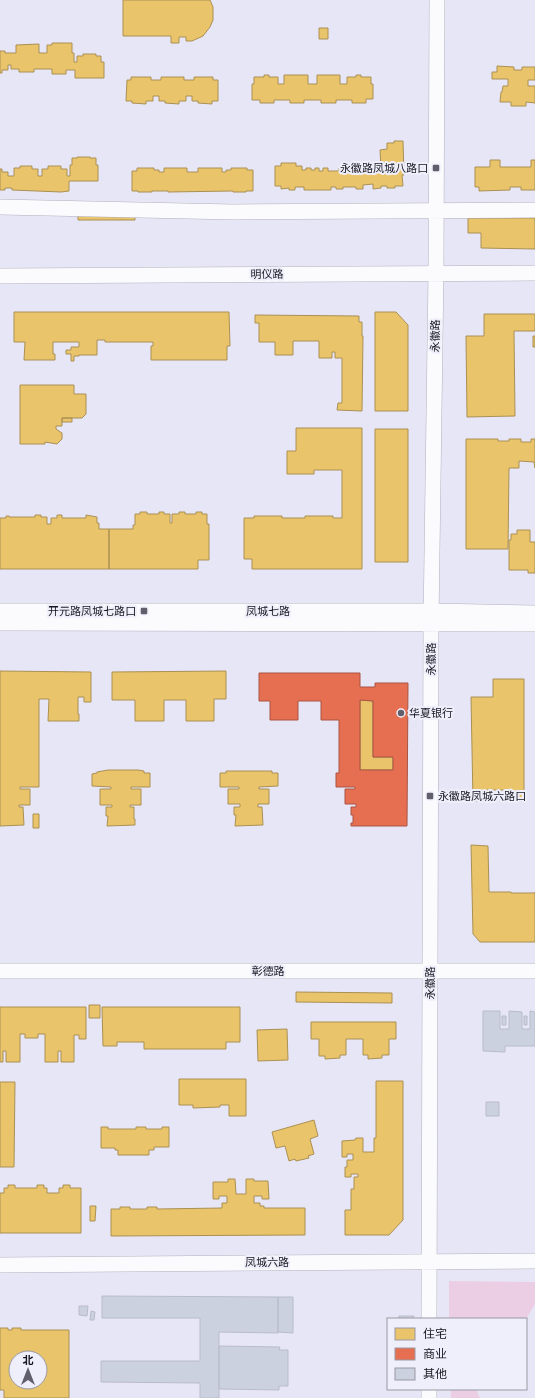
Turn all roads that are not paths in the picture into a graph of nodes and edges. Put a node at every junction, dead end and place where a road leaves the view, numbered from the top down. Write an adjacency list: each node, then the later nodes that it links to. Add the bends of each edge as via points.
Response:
1 (437, 0): 3 (street, 永徽路)
2 (0, 207): 3 (street, via 233,212)
3 (436, 210): 4 (street); 5 (street, 永徽路)
4 (535, 210)
5 (436, 272): 6 (street, 明仪路); 7 (street, 明仪路); 10 (street, 永徽路)
6 (535, 273)
7 (0, 276)
8 (0, 611): 10 (street, 凤城七路)
9 (535, 613): 10 (street, 凤城七路)
10 (431, 617): 11 (street, 凤城七路); 12 (street, 凤城七路); 14 (street, 永徽路)
11 (0, 623)
12 (535, 624)
13 (0, 971): 14 (street, 彰德路)
14 (430, 971): 15 (street, 彰德路); 16 (street, 永徽路)
15 (535, 971)
16 (430, 1261): 17 (street, 凤城六路); 18 (street, 凤城六路); 19 (street, 永徽路)
17 (535, 1261)
18 (0, 1265)
19 (429, 1318)

